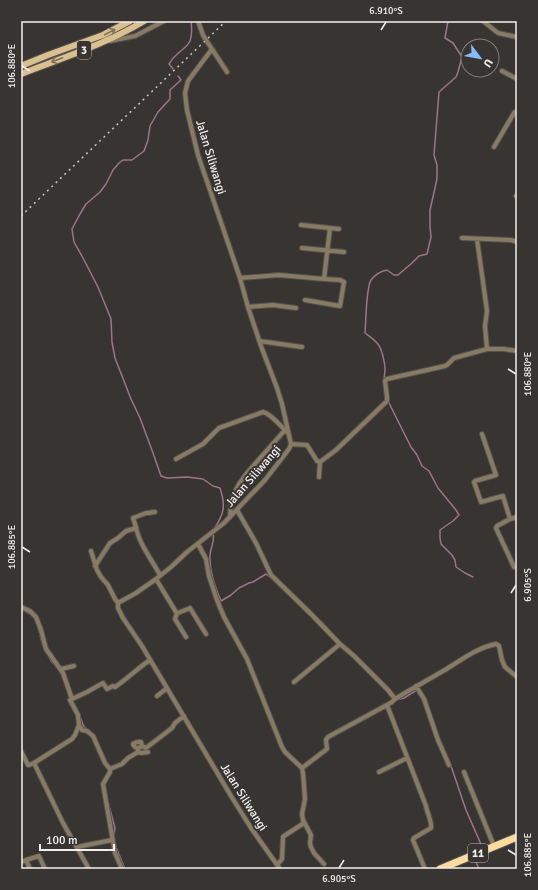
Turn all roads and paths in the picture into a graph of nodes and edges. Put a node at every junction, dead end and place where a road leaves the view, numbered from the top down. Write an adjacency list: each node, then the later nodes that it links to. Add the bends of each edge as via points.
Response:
1 (130, 21): 9 (main road, 3, one-way to 1, via 103,35)
2 (144, 21): 7 (main road, 3)
3 (164, 21): 7 (street, via 135,36)
4 (198, 21): 8 (street, bridge)
5 (483, 21): 6 (street, via 498,33)
6 (517, 37)
7 (104, 42): 12 (main road, 3, one-way to 12)
8 (212, 50): 11 (street); 25 (street, Jalan Siliwangi, via 188,81 187,110 198,155)
9 (21, 66)
10 (502, 71): 13 (street)
11 (226, 72)
12 (21, 74)
13 (517, 79)
14 (517, 113): 15 (street, via 515,112)
15 (494, 148)
16 (301, 224): 17 (street)
17 (330, 228): 18 (street); 23 (street)
18 (339, 229)
19 (462, 238): 20 (street)
20 (476, 239): 21 (street); 32 (street, via 487,311)
21 (517, 242)
22 (302, 248): 23 (street)
23 (327, 251): 24 (street); 26 (street)
24 (344, 252)
25 (240, 278): 26 (street, via 289,275); 28 (street, Jalan Siliwangi)
26 (324, 279): 27 (street, via 344,282 340,306)
27 (305, 300)
28 (248, 307): 29 (street, via 273,305); 30 (street, Jalan Siliwangi)
29 (296, 308)
30 (259, 341): 31 (street); 34 (street, Jalan Siliwangi, via 282,404)
31 (302, 347)
32 (487, 349): 33 (street); 38 (street, via 454,358 445,366 386,380 387,400 336,450)
33 (517, 351)
34 (286, 432): 36 (street, Jalan Siliwangi); 37 (street, via 271,416 263,412 220,428 203,444); 42 (street, via 239,484 232,496)
35 (482, 434): 44 (street, via 496,475 474,482 481,502 503,496)
36 (291, 444): 38 (street, via 307,446); 40 (street, Jalan Siliwangi, via 265,480)
37 (176, 459)
38 (320, 462): 39 (street)
39 (319, 477)
40 (237, 510): 42 (street, Jalan Siliwangi); 57 (street, via 271,575)
41 (155, 512): 45 (street, via 146,512 133,518)
42 (230, 517): 46 (street, Jalan Siliwangi)
43 (517, 517): 44 (street)
44 (510, 519): 49 (street, via 496,528)
45 (136, 527): 48 (street, via 110,543); 50 (street)
46 (198, 544): 50 (street, Jalan Siliwangi); 77 (street, via 206,559 209,576 224,617 247,658 282,747)
47 (91, 551): 48 (street)
48 (95, 566): 52 (street)
49 (514, 567)
50 (160, 575): 51 (street, Jalan Siliwangi)
51 (156, 579): 52 (street, Jalan Siliwangi); 54 (street)
52 (118, 603): 58 (street, Jalan Siliwangi, via 121,614)
53 (21, 606): 60 (street, via 30,610 36,617 46,649)
54 (178, 613): 55 (street, via 190,608); 56 (street, via 175,619)
55 (206, 634)
56 (186, 638)
57 (340, 644): 62 (street); 67 (street, via 354,655)
58 (150, 660): 64 (street, Jalan Siliwangi); 66 (street, via 115,687 107,690 103,683)
59 (72, 666): 60 (street)
60 (62, 669): 66 (street)
61 (517, 677): 63 (street, via 505,667 500,648 496,644 474,652)
62 (294, 682)
63 (416, 686): 67 (street); 76 (street, via 424,699)
64 (167, 688): 65 (street); 69 (street, Jalan Siliwangi)
65 (157, 696)
66 (71, 699): 70 (street)
67 (395, 699): 68 (street)
68 (387, 705): 74 (street); 77 (street, via 328,737 327,749)
69 (184, 716): 71 (street, via 162,737); 89 (street, Jalan Siliwangi, via 231,796)
70 (79, 725): 75 (street, via 72,739); 78 (street, via 82,730 93,736)
71 (140, 749): 73 (street, via 141,753); 78 (street, via 122,764)
72 (21, 751): 75 (street, via 28,765)
73 (148, 752)
74 (407, 758): 79 (street); 95 (street, via 432,826 413,840)
75 (34, 764): 85 (street, via 62,823)
76 (449, 765)
77 (302, 768): 81 (street)
78 (110, 769): 83 (street, via 103,784)
79 (379, 772)
80 (464, 772): 84 (street)
81 (304, 823): 88 (street, via 311,835 311,848); 89 (street, via 284,836 282,859)
82 (517, 837): 84 (highway, 11)
83 (112, 840): 85 (street); 93 (street)
84 (494, 846): 96 (highway, 11)
85 (78, 847): 92 (street)
86 (26, 860): 87 (street); 90 (street); 91 (street, via 38,855)
87 (21, 862)
88 (324, 864)
89 (277, 865): 94 (street, Jalan Siliwangi)
90 (30, 869)
91 (45, 869)
92 (89, 869)
93 (122, 869)
94 (280, 869)
95 (424, 869)
96 (440, 869)

